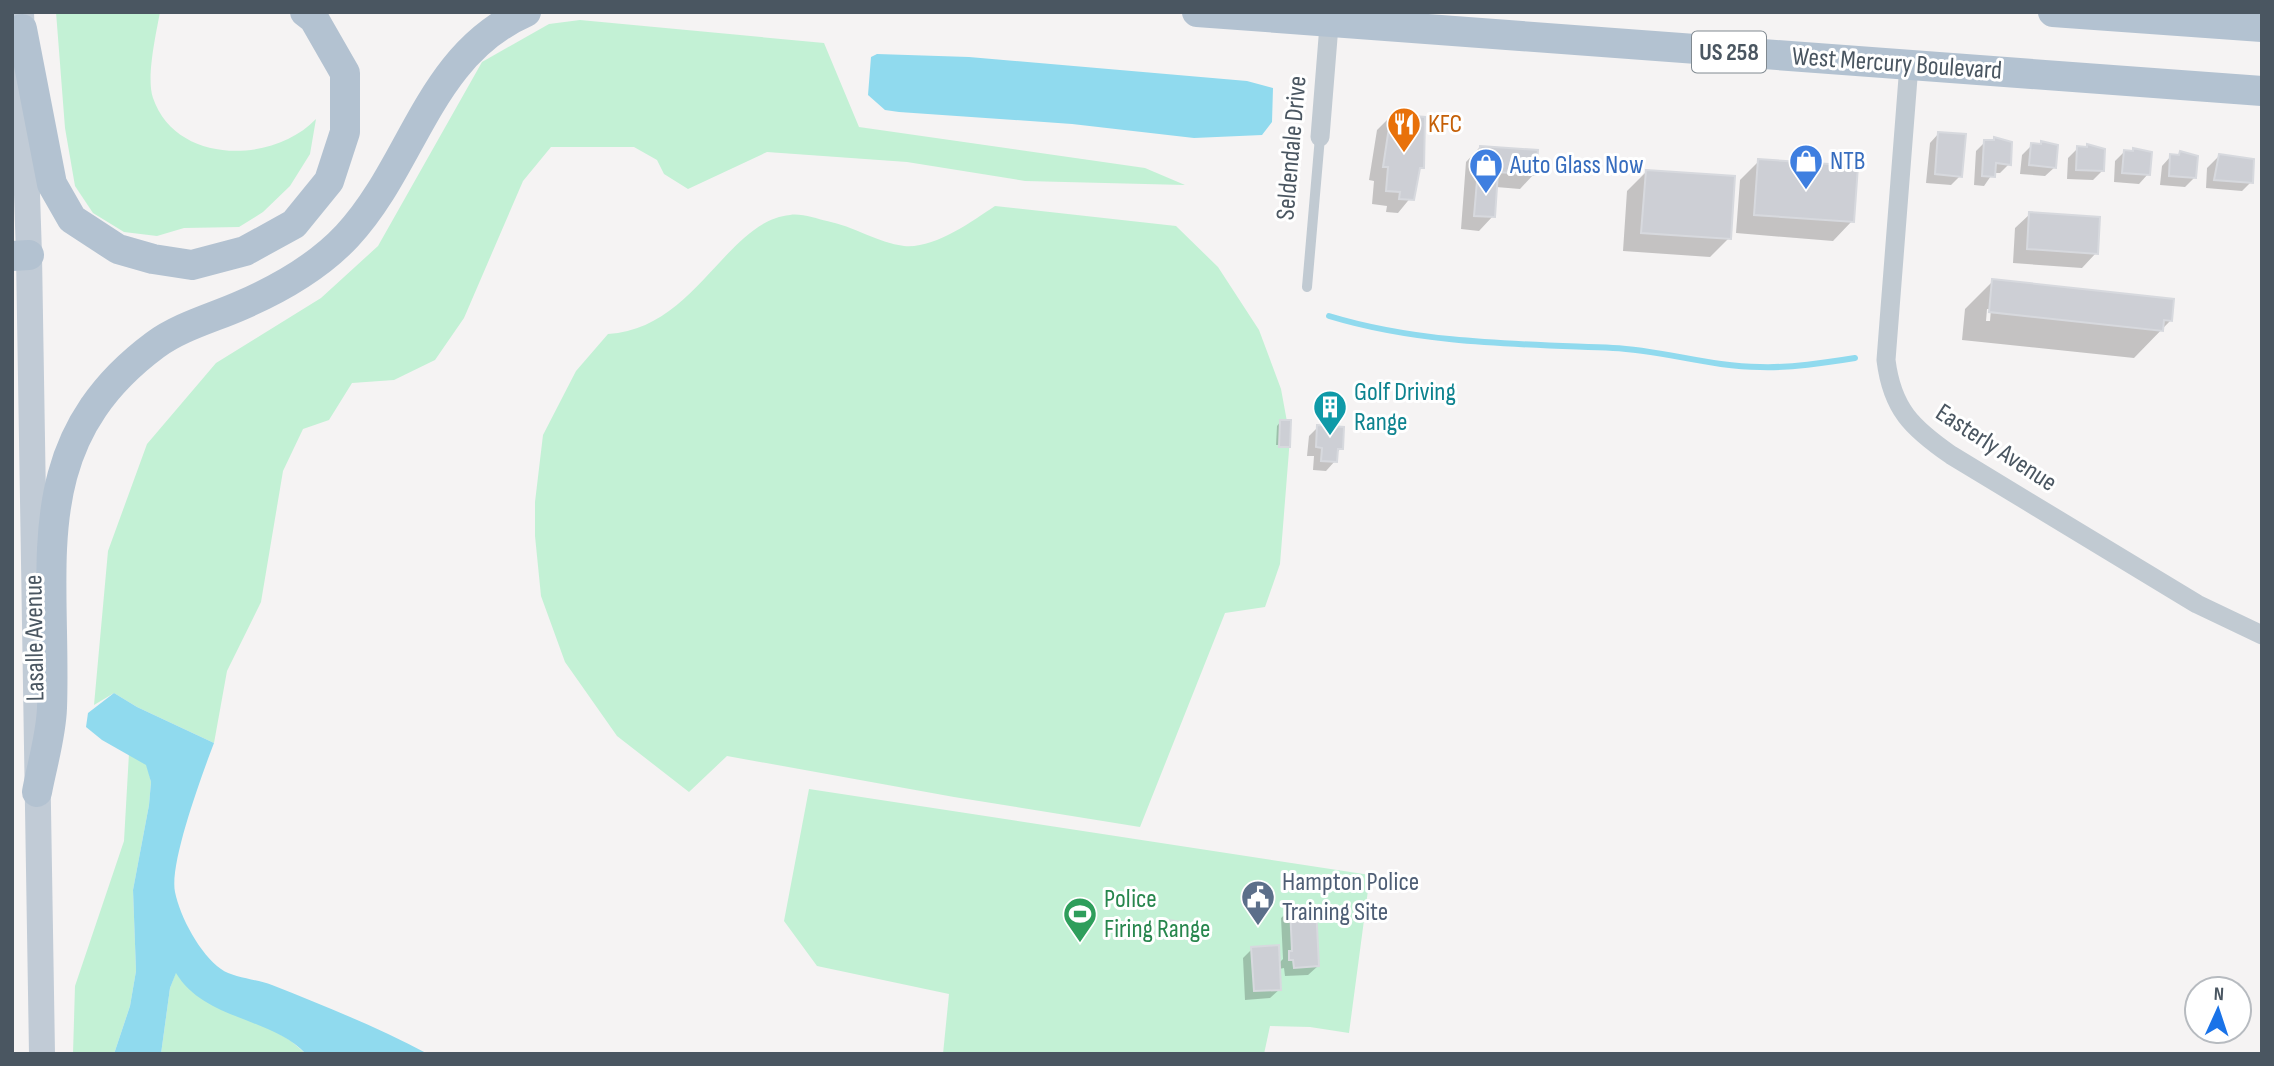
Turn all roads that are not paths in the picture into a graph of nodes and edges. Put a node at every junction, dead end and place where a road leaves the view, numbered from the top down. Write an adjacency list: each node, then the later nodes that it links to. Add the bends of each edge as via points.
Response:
1 (305, 12): 6 (main road, via 314,19 345,73 345,132 329,181 294,224 245,251 192,264 153,260 118,249 72,219 52,184)
2 (526, 12): 14 (main road, via 482,37 460,58 368,209 319,263 279,287 160,342 123,369 77,433 51,523 52,711)
3 (1197, 12): 5 (main road, West Mercury Boulevard / US 258)
4 (2053, 12): 7 (main road)
5 (1330, 17): 8 (main road, West Mercury Boulevard / US 258); 10 (street, Seldendale Drive)
6 (22, 21): 11 (main road, Lasalle Avenue)
7 (2262, 27)
8 (1909, 65): 9 (main road, West Mercury Boulevard / US 258); 13 (street, Easterly Avenue, via 1886,360 1890,388 1903,414 1951,455 2197,604)
9 (2262, 90)
10 (1320, 137): 12 (lane, Seldendale Drive)
11 (21, 255): 14 (main road, Lasalle Avenue)
12 (1307, 287)
13 (2262, 635)
14 (37, 792): 15 (main road, Lasalle Avenue)
15 (42, 1054)

